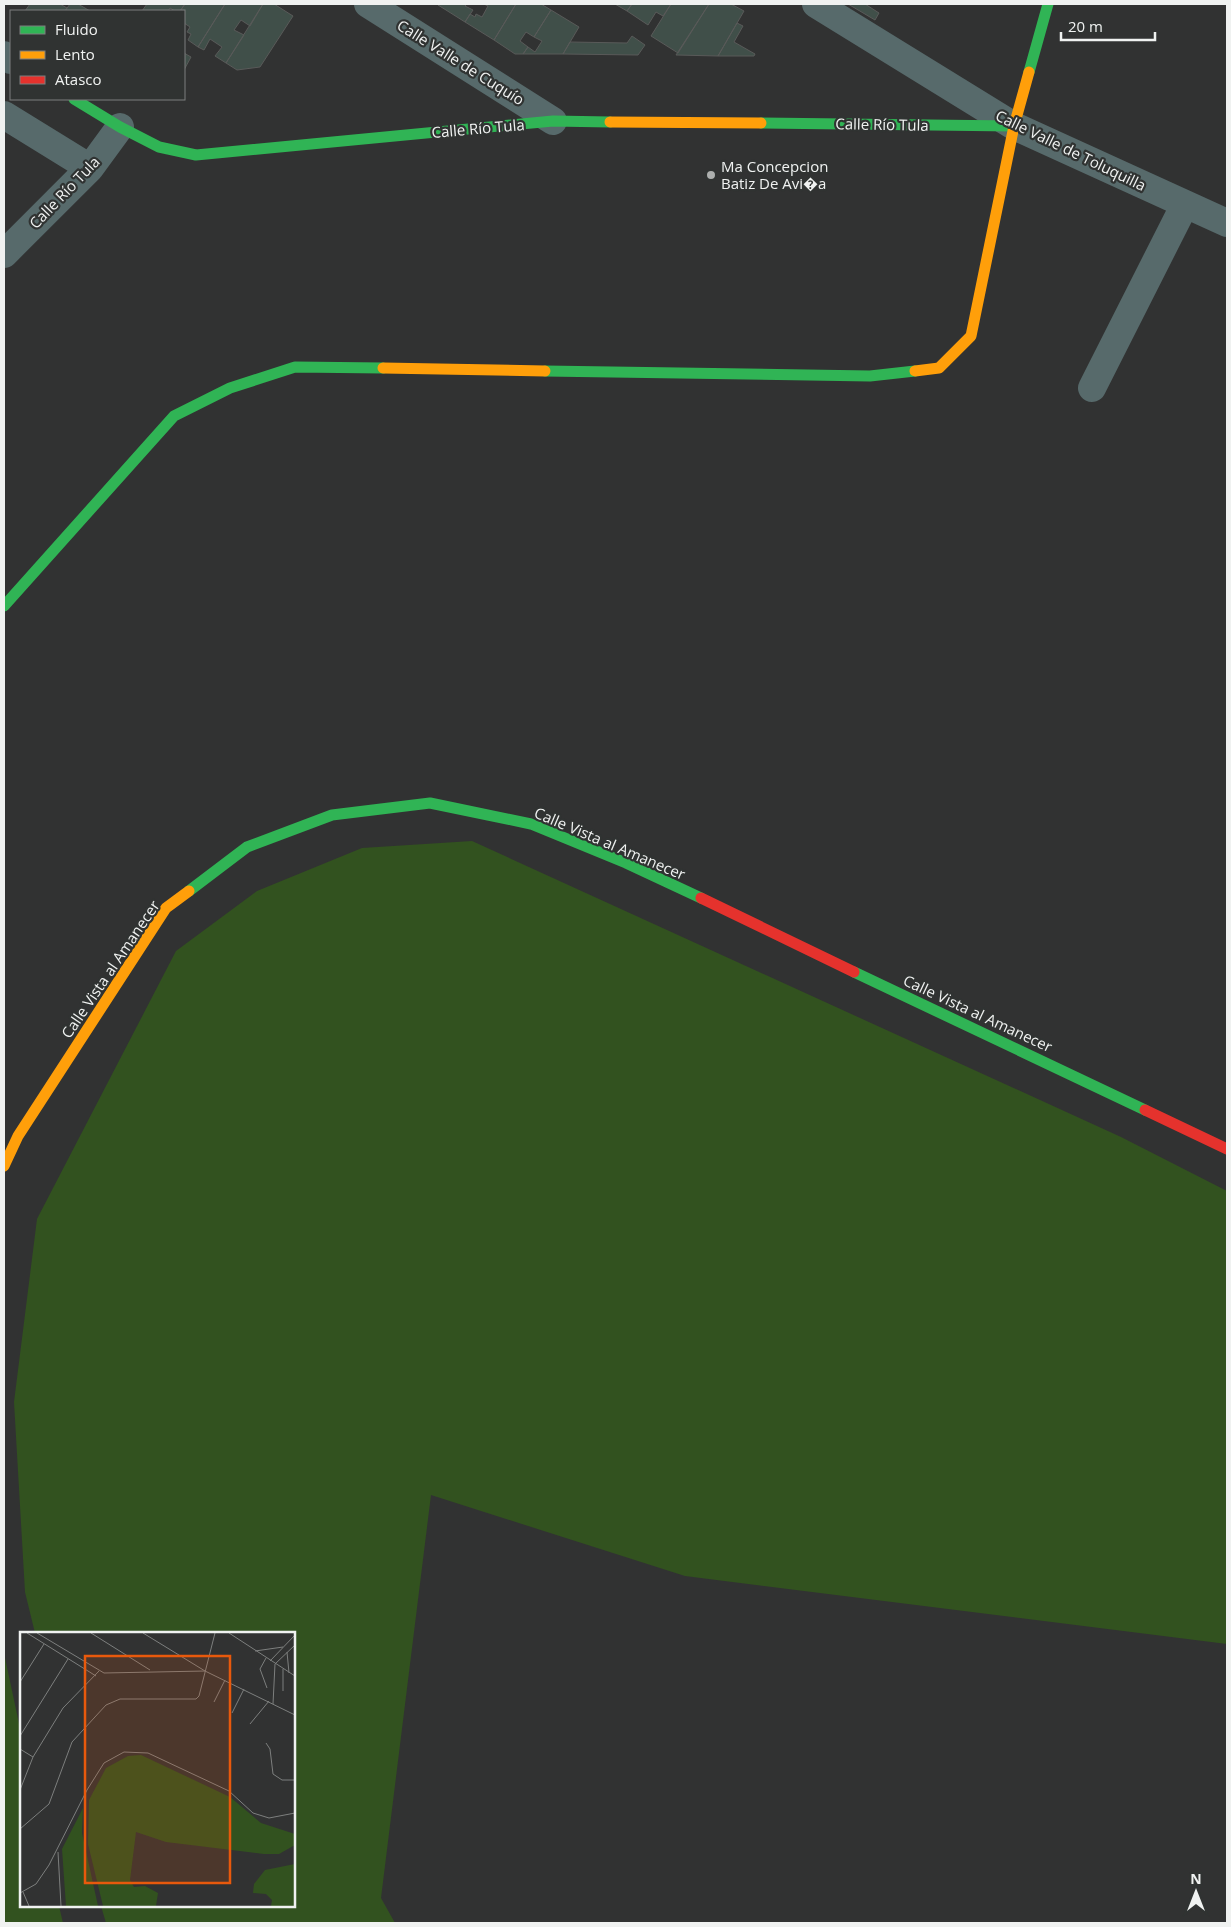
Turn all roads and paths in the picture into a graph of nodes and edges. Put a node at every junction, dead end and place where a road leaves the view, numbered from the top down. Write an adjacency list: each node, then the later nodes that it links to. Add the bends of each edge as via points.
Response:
1 (368, 4): 6 (street, Calle Valle de Cuquío)
2 (816, 4): 7 (street, Calle Valle de Toluquilla)
3 (1048, 4): 7 (street)
4 (76, 100): 8 (street)
5 (4, 115): 9 (street)
6 (553, 121): 7 (street, Calle Río Tula); 8 (street, Calle Río Tula, via 196,154 159,147)
7 (1014, 126): 10 (street, Calle Valle de Toluquilla); 14 (street, via 971,336 939,368 870,376 295,367 230,388 174,416)
8 (120, 127): 9 (street, Calle Río Tula)
9 (90, 168): 12 (street, Calle Río Tula)
10 (1185, 204): 11 (street, Calle Valle de Toluquilla); 13 (street)
11 (1227, 224)
12 (4, 254)
13 (1092, 388)
14 (4, 606)
15 (1227, 1149): 16 (street, Calle Vista al Amanecer, via 626,863 531,824 430,804 332,815 247,847 166,908 18,1136)
16 (4, 1166)

